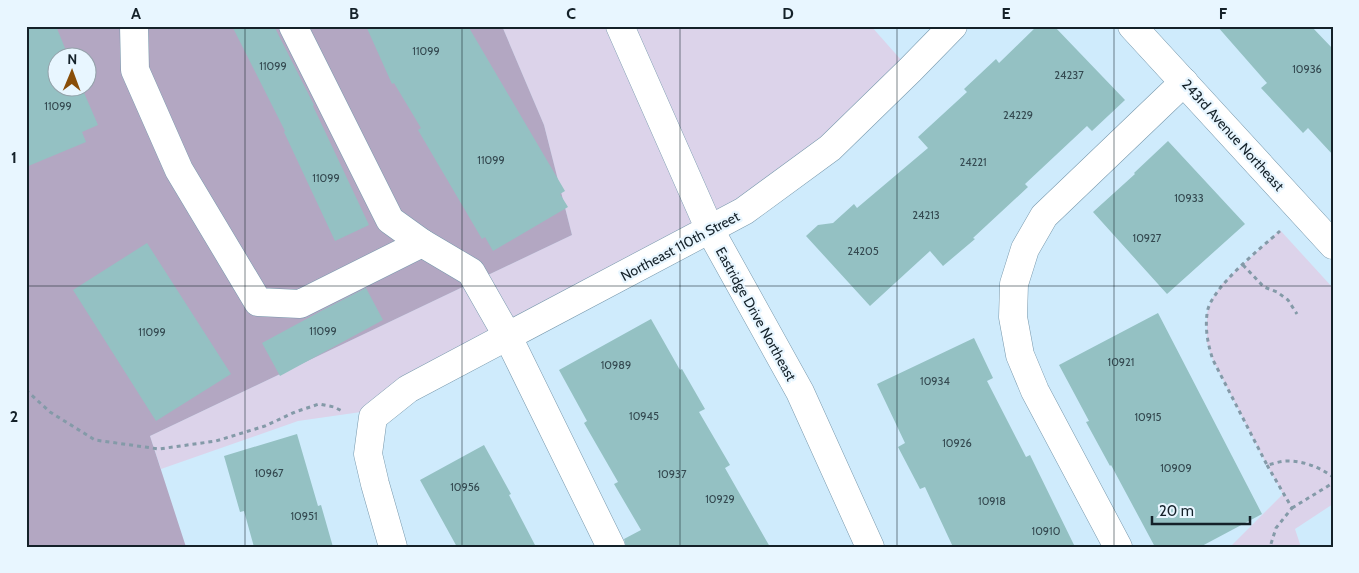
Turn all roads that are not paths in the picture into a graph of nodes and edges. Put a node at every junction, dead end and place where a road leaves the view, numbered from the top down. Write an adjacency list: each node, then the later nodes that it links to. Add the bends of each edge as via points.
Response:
1 (134, 26): 8 (street, via 135,70 179,170 258,302 300,304)
2 (293, 26): 8 (street, via 390,220)
3 (620, 26): 7 (street, Eastridge Drive Northeast)
4 (953, 26): 7 (street, Northeast 110th Street, via 830,148 744,211)
5 (1132, 26): 6 (street, 243rd Avenue Northeast)
6 (1184, 82): 9 (street, 243rd Avenue Northeast); 14 (street, via 1044,216 1026,250 1014,284 1013,317 1020,355 1035,391)
7 (710, 230): 10 (street, Northeast 110th Street); 13 (street, Eastridge Drive Northeast, via 800,392)
8 (422, 243): 10 (street, via 471,272)
9 (1333, 245)
10 (508, 337): 11 (street, Northeast 110th Street, via 408,389 373,417 368,454); 12 (street)
11 (394, 547)
12 (611, 547)
13 (870, 547)
14 (1118, 547)

